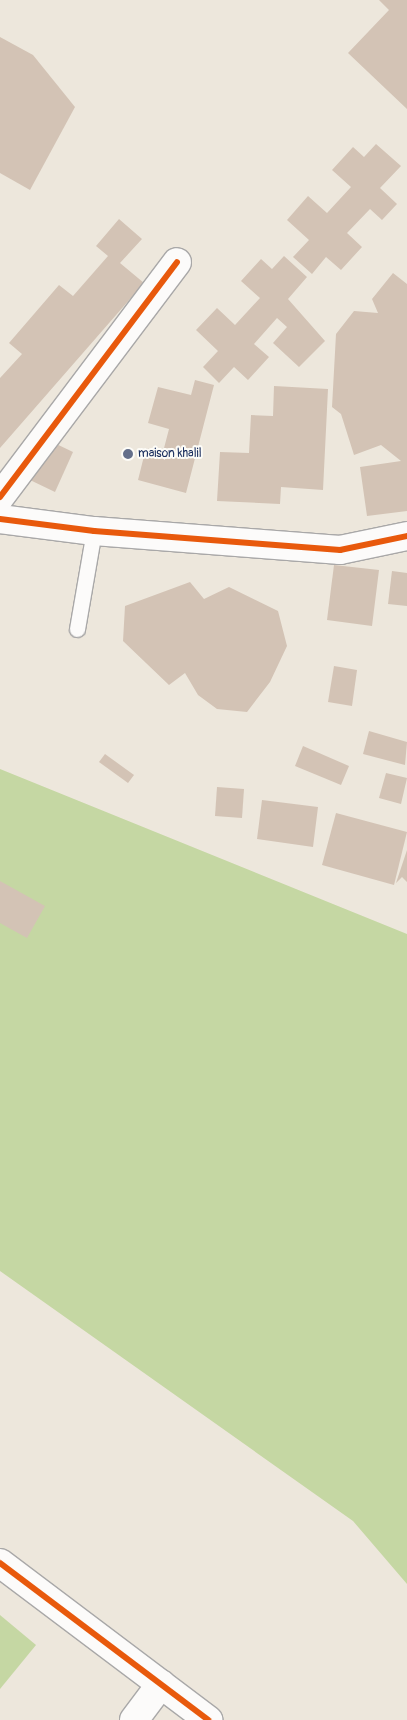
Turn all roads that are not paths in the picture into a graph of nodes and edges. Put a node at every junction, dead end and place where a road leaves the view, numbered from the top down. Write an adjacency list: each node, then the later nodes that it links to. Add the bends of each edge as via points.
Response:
1 (177, 262): 2 (street)
2 (0, 496)
3 (0, 519): 4 (street)
4 (94, 531): 5 (street, via 340,550); 6 (lane)
5 (407, 536)
6 (77, 629)
7 (0, 1563): 8 (street)
8 (161, 1684): 9 (street); 10 (street)
9 (134, 1720)
10 (208, 1720)

